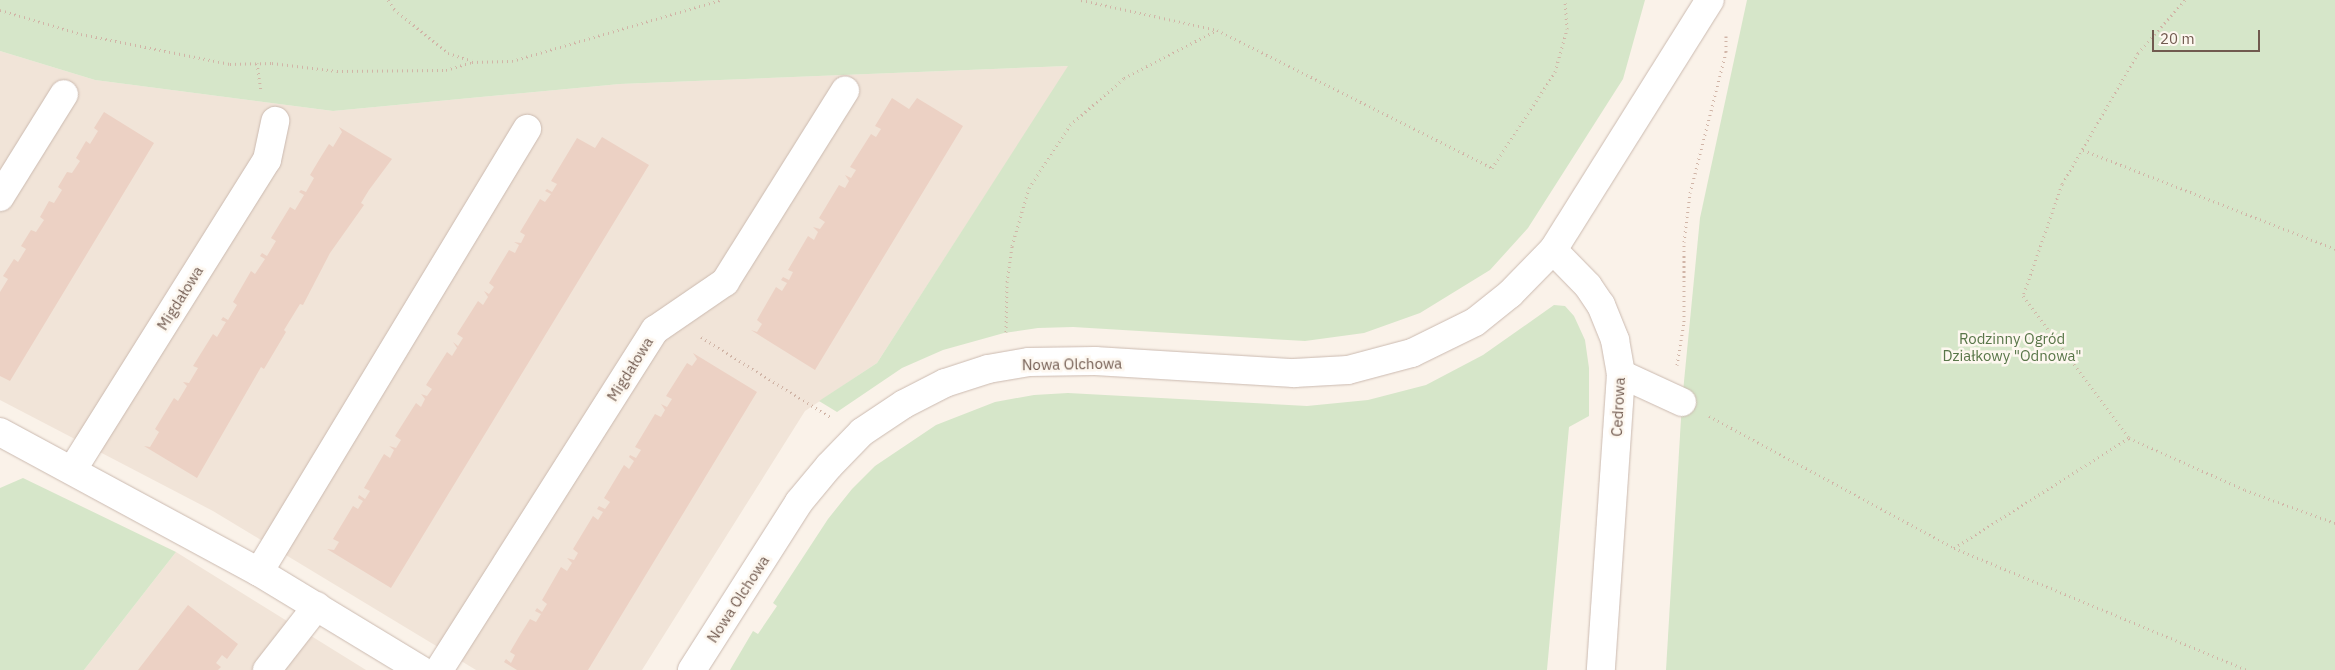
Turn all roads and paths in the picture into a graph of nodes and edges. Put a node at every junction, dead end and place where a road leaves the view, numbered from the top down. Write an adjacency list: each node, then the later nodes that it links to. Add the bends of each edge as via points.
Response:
1 (388, 0): 10 (path, via 394,9 448,53)
2 (720, 0): 10 (path, via 512,62)
3 (1081, 0): 9 (path)
4 (1565, 0): 9 (path, via 1567,29 1555,72 1492,168)
5 (1710, 0): 18 (street)
6 (2184, 0): 15 (path, via 2138,53)
7 (0, 10): 10 (path, via 81,34 230,64 272,63 338,71 446,70)
8 (1726, 26): 21 (path, via 1726,52 1690,193 1684,242 1684,322)
9 (1218, 30): 20 (path, via 1124,78 1070,125 1029,188 1012,246 1007,282)
10 (472, 62)
11 (845, 91): 19 (street, Migdałowa, via 725,282)
12 (64, 94): 16 (street)
13 (275, 121): 27 (street, Migdałowa, via 267,160)
14 (527, 128): 30 (street)
15 (2083, 150): 17 (path); 26 (path, via 2062,184 2023,296)
16 (0, 197)
17 (2335, 249)
18 (1553, 250): 22 (street, Cedrowa, via 1588,286 1601,305 1615,340); 35 (street, Nowa Olchowa, via 1510,294 1475,322 1412,353 1348,370 1294,373 1095,361 1029,362 945,383 904,404 862,432 829,466 799,502)
19 (680, 313): 24 (path, via 694,334); 34 (street, Migdałowa, via 655,330)
20 (1006, 338)
21 (1678, 371)
22 (1621, 374): 23 (street); 36 (street, Cedrowa)
23 (1682, 402): 29 (path)
24 (835, 419)
25 (0, 432): 27 (street)
26 (2129, 438): 28 (path, via 2245,490); 29 (path)
27 (73, 469): 30 (street)
28 (2335, 523)
29 (1954, 548): 37 (path)
30 (259, 572): 31 (street)
31 (317, 606): 32 (street); 33 (street)
32 (267, 670)
33 (420, 670)
34 (439, 670)
35 (692, 670)
36 (1601, 670)
37 (2247, 670)

